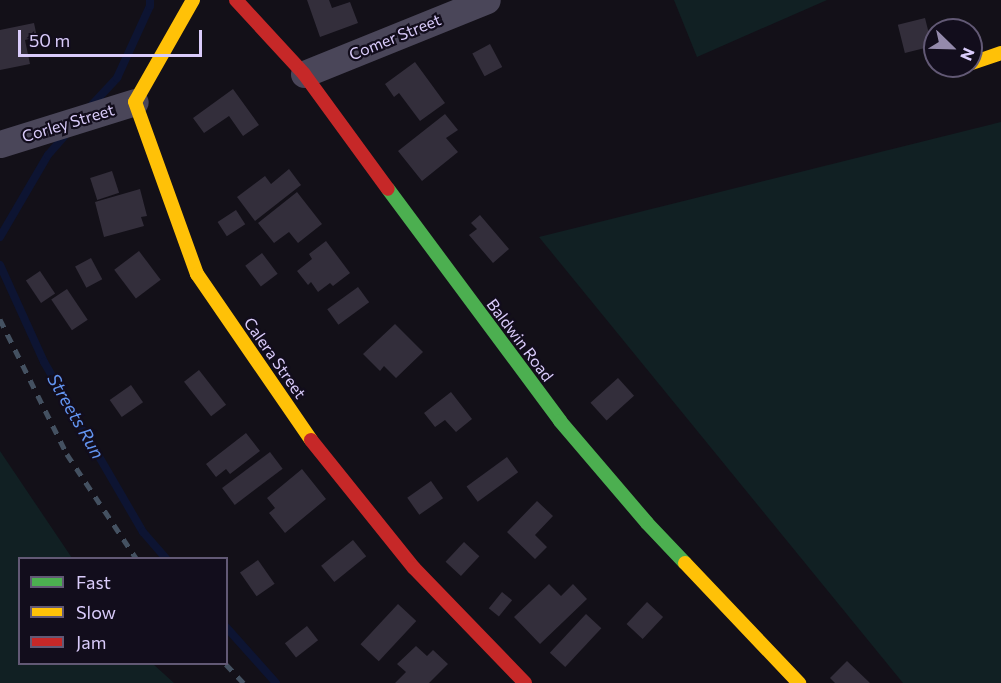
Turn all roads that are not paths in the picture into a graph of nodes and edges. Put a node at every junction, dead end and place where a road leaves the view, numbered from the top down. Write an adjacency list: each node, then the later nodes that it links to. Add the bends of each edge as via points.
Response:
1 (193, 0): 7 (main road)
2 (236, 0): 6 (main road, Baldwin Road)
3 (487, 0): 6 (street, Comer Street)
4 (1001, 53): 5 (main road)
5 (983, 59)
6 (304, 75): 10 (main road, Baldwin Road, via 560,421 647,523)
7 (135, 102): 8 (street, Corley Street); 9 (main road, Calera Street, via 197,274 311,440 414,568)
8 (0, 144)
9 (525, 683)
10 (799, 683)

